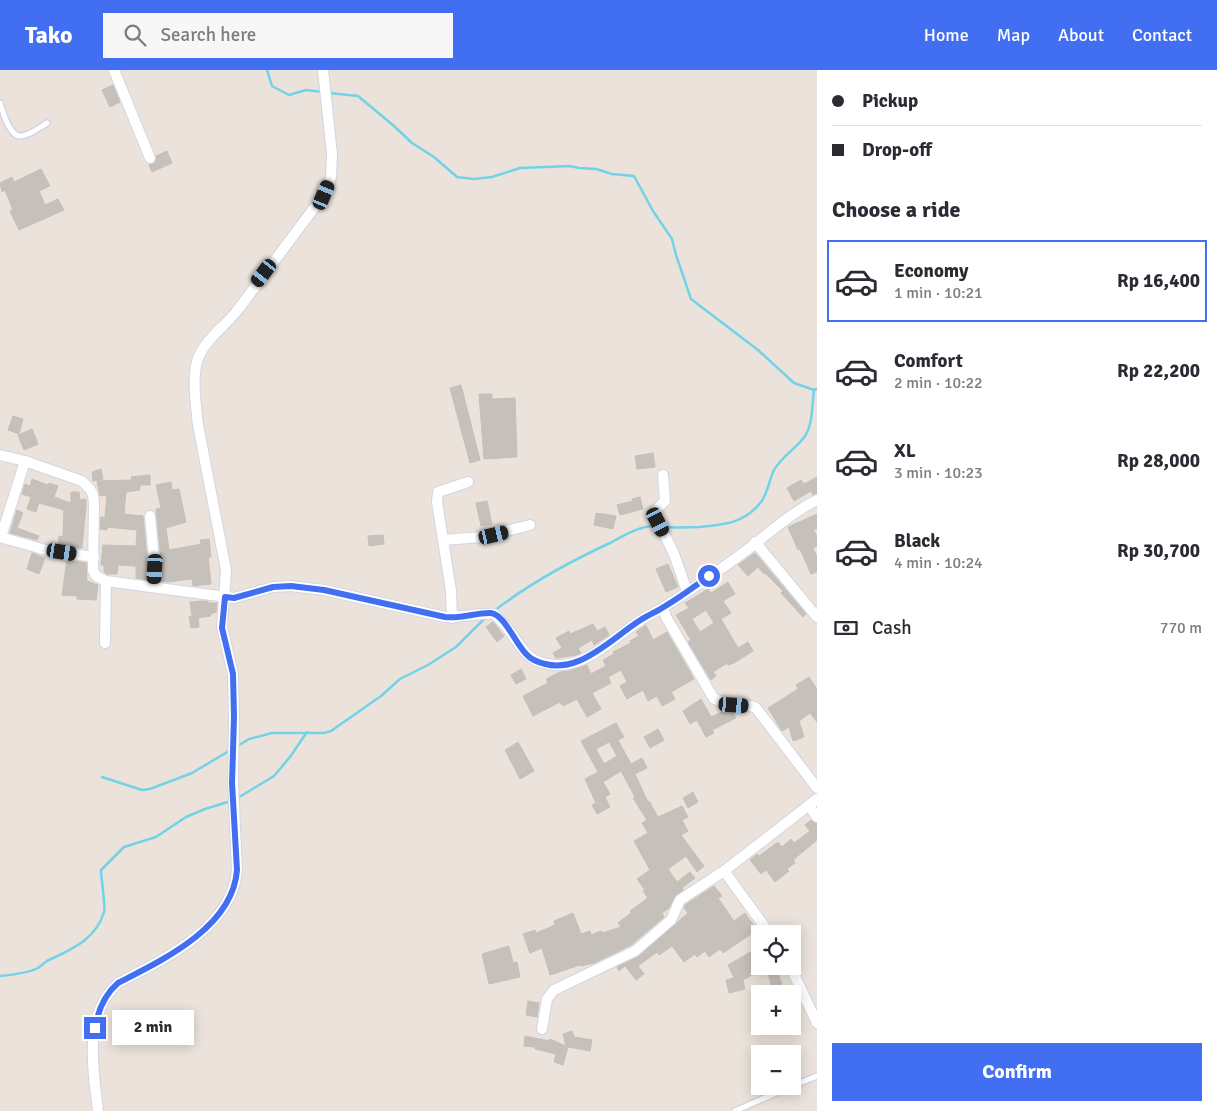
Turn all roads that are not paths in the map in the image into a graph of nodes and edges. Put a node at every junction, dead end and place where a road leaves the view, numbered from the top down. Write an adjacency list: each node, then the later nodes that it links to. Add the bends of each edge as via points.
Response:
1 (114, 70): 6 (street)
2 (323, 70): 21 (street, via 332,154 331,177 324,195 198,357 198,425 226,570)
3 (0, 102): 4 (lane)
4 (2, 116): 5 (lane, via 12,133 19,136)
5 (47, 123)
6 (150, 158)
7 (0, 455): 8 (street)
8 (25, 461): 14 (street); 17 (street, via 82,480 90,489 94,504)
9 (664, 475): 20 (street, via 665,501 655,515)
10 (468, 482): 15 (street, via 438,492)
11 (817, 500): 16 (street)
12 (150, 516): 19 (street)
13 (530, 525): 15 (street, via 482,537)
14 (0, 537): 17 (street, via 46,550)
15 (443, 540): 24 (street)
16 (755, 542): 20 (street); 23 (street)
17 (94, 557): 18 (street, via 96,576)
18 (106, 581): 19 (street); 25 (street)
19 (154, 587): 21 (street)
20 (687, 591): 22 (street)
21 (225, 597): 24 (street, via 291,586 324,590); 38 (street, via 222,628 233,674 232,783 236,883 226,905 186,945 109,991 97,1015 93,1041 92,1065)
22 (663, 608): 24 (street, via 637,622 599,651 565,665 529,658 494,614); 26 (street, via 714,699 756,708)
23 (817, 616)
24 (452, 618)
25 (105, 643)
26 (817, 788)
27 (817, 799): 28 (street)
28 (809, 806): 29 (street); 30 (street)
29 (817, 817)
30 (724, 871): 31 (street); 34 (street, via 682,899 671,920 641,946 554,990 547,998)
31 (763, 925)
32 (794, 975): 33 (street)
33 (817, 1023)
34 (542, 1029)
35 (817, 1076): 36 (lane)
36 (801, 1082)
37 (771, 1095): 39 (lane)
38 (98, 1111)
39 (735, 1111)

